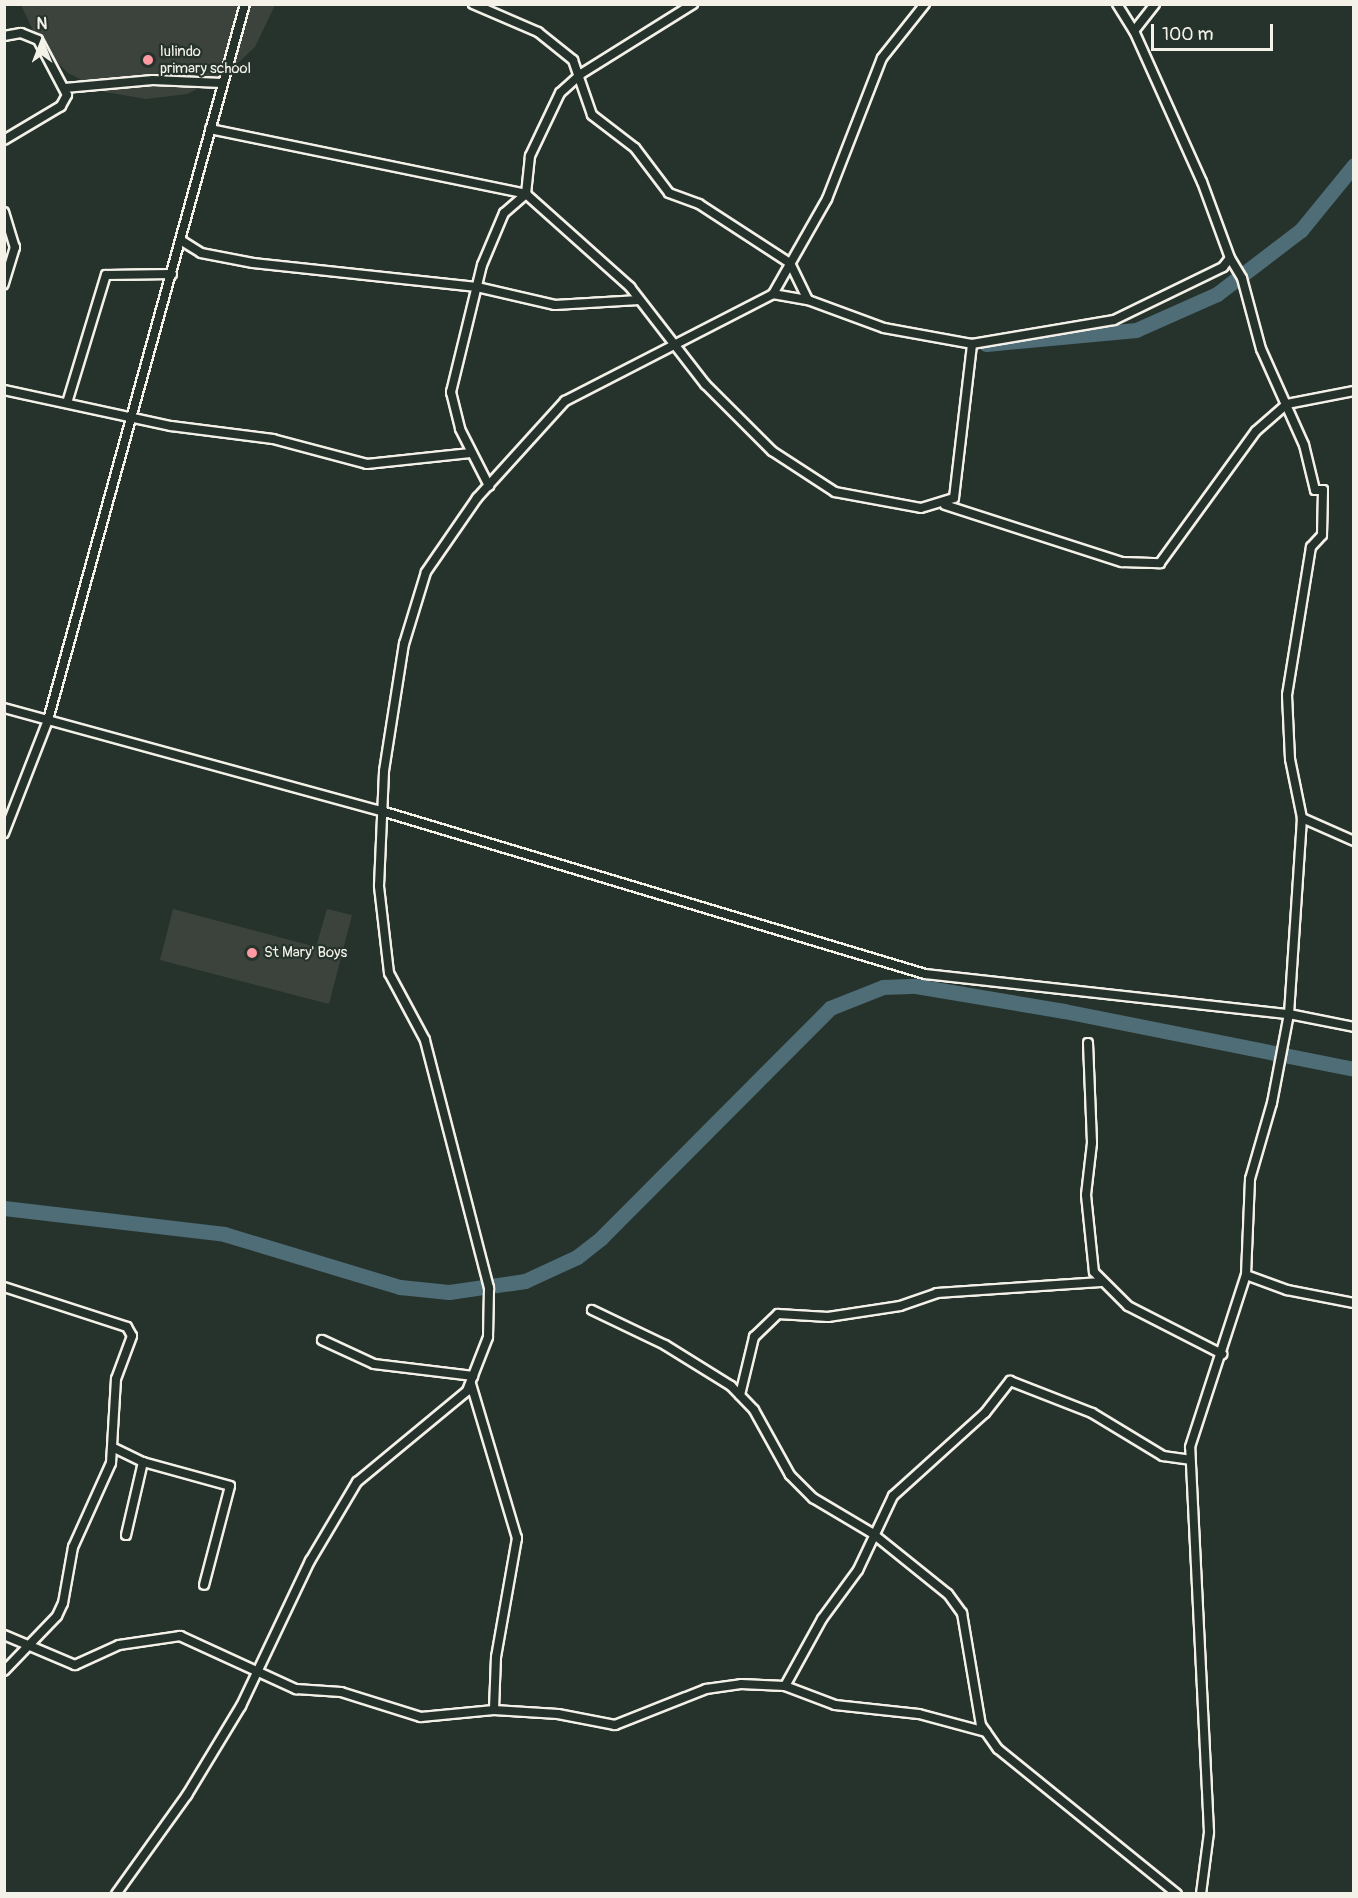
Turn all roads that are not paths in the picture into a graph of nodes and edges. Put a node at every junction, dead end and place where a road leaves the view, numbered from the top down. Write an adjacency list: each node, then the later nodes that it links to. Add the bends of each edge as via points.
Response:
1 (245, 4): 10 (street)
2 (473, 4): 9 (street, via 538,32 573,60)
3 (693, 4): 9 (street)
4 (925, 4): 18 (street, via 882,58 827,199)
5 (1117, 4): 7 (street)
6 (1155, 4): 7 (street)
7 (1134, 32): 17 (street, via 1180,128)
8 (4, 36): 11 (street, via 21,33 38,40)
9 (581, 74): 14 (street, via 550,106 530,156); 18 (street, via 592,115 635,148 669,193 699,204)
10 (222, 83): 11 (street, via 153,80); 12 (street)
11 (65, 88): 13 (street, via 61,106)
12 (210, 129): 14 (street); 16 (street)
13 (4, 140)
14 (526, 194): 21 (street, via 504,213); 23 (street)
15 (4, 212): 20 (street, via 15,247)
16 (182, 241): 19 (street); 21 (street, via 201,253 253,263)
17 (1230, 258): 25 (street, via 1213,273 1114,320); 30 (street, via 1242,278 1261,349)
18 (790, 263): 22 (street); 24 (street)
19 (172, 274): 29 (street, via 106,275); 31 (street)
20 (4, 284)
21 (477, 287): 23 (street, via 574,307); 32 (street, via 451,392)
22 (773, 294): 24 (street); 26 (street)
23 (639, 300): 26 (street)
24 (808, 300): 25 (street, via 884,328)
25 (972, 344): 34 (street, via 954,498)
26 (672, 345): 33 (street, via 564,400); 34 (street, via 772,451 834,492 911,506)
27 (4, 390): 29 (street)
28 (1353, 391): 30 (street)
29 (67, 404): 31 (street)
30 (1287, 404): 34 (street, via 1229,463 1160,563 1122,562); 38 (street, via 1315,490 1323,490 1322,535 1311,547 1287,695 1290,759)
31 (131, 418): 32 (street, via 263,437 367,464); 36 (street)
32 (470, 453): 33 (street)
33 (489, 486): 37 (street, via 436,551 426,572 404,644)
34 (945, 505)
35 (4, 708): 36 (street)
36 (48, 720): 37 (street); 39 (street)
37 (378, 810): 41 (street, via 925,974); 51 (street, via 379,886 389,973 425,1040 489,1288 488,1337)
38 (1302, 818): 40 (street); 41 (street)
39 (4, 833)
40 (1353, 841)
41 (1289, 1014): 42 (street); 44 (street, via 1272,1103 1250,1179)
42 (1353, 1027)
43 (1088, 1042): 45 (street, via 1092,1143 1086,1195 1094,1272)
44 (1246, 1275): 47 (street, via 1295,1293); 50 (street)
45 (1101, 1282): 50 (street, via 1128,1306 1176,1335); 52 (street, via 937,1293 900,1306 828,1317 778,1314 754,1337)
46 (4, 1287): 53 (street, via 130,1331 116,1379)
47 (1353, 1303)
48 (592, 1310): 52 (street, via 692,1360)
49 (322, 1340): 51 (street, via 374,1364)
50 (1222, 1354): 54 (street, via 1194,1423)
51 (472, 1380): 62 (street, via 454,1405 357,1482 310,1561); 64 (street, via 512,1511 517,1544 496,1657)
52 (740, 1395): 56 (street, via 760,1420 790,1475 813,1498)
53 (114, 1448): 55 (street); 60 (street, via 73,1547 57,1617)
54 (1190, 1460): 56 (street, via 1163,1456 1092,1413 1010,1381 985,1413 893,1496); 68 (street, via 1209,1832)
55 (143, 1462): 57 (street); 58 (street, via 230,1486)
56 (872, 1533): 63 (street, via 858,1570 822,1619); 65 (street, via 948,1594 962,1613)
57 (126, 1535)
58 (204, 1585)
59 (4, 1635): 60 (street)
60 (25, 1646): 61 (street); 62 (street, via 75,1665 126,1643 180,1636)
61 (4, 1671)
62 (258, 1674): 64 (street, via 296,1689 341,1692 421,1718); 66 (street, via 187,1795)
63 (785, 1686): 64 (street, via 706,1689 615,1725 558,1714); 65 (street, via 835,1705 919,1714)
64 (494, 1710)
65 (986, 1732): 67 (street, via 1050,1793)
66 (116, 1893)
67 (1177, 1893)
68 (1202, 1893)

